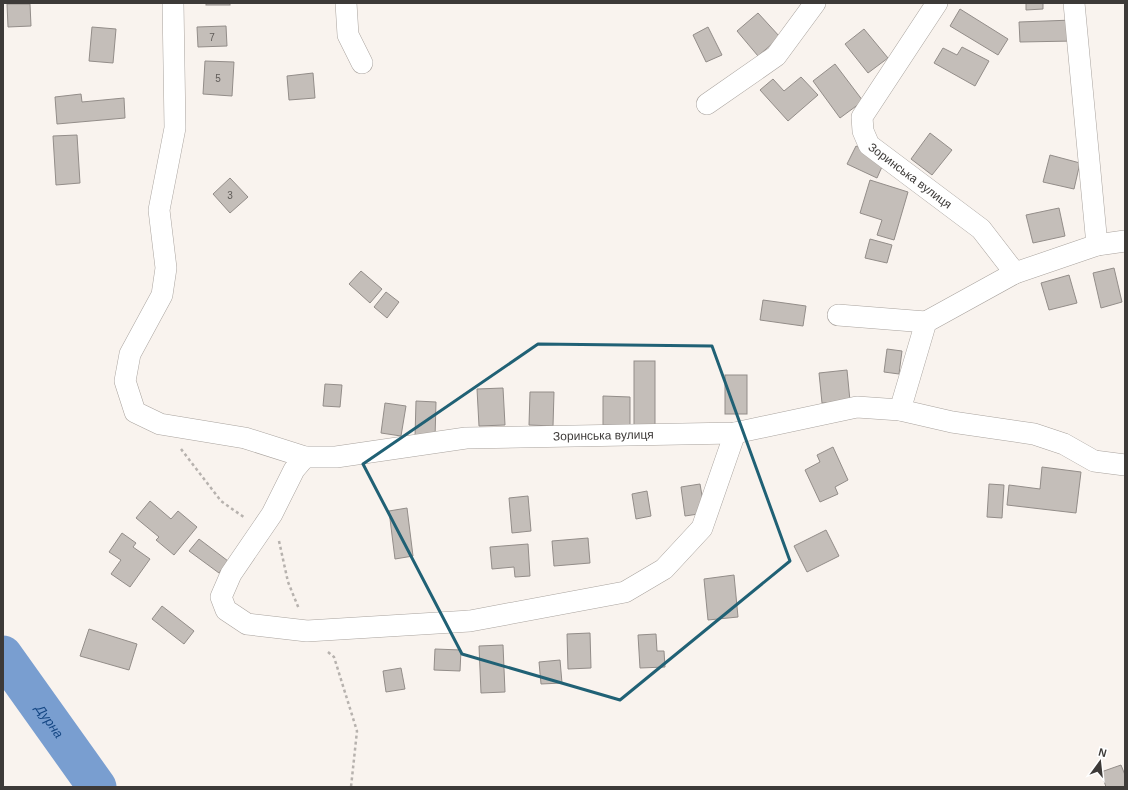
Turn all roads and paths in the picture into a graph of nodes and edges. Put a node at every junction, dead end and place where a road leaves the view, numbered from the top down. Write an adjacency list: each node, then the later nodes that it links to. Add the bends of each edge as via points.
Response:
1 (173, 3): 14 (street, Зоринська вулиця, via 175,128 159,210 166,268 162,295 130,354 125,381 135,412)
2 (346, 3): 6 (street, via 348,35)
3 (815, 3): 7 (street, via 776,56)
4 (937, 3): 10 (street, Зоринська вулиця, via 862,117 863,131 869,145 981,229)
5 (1074, 3): 9 (street)
6 (362, 63)
7 (707, 104)
8 (1125, 241): 9 (street)
9 (1097, 245): 10 (street)
10 (1015, 272): 12 (street)
11 (838, 315): 12 (street)
12 (926, 322): 13 (street)
13 (900, 410): 15 (street, Зоринська вулиця, via 857,407); 17 (street, Зоринська вулиця, via 952,422 1034,434 1064,444 1094,461)
14 (160, 424): 16 (street, Зоринська вулиця, via 245,438); 18 (path, via 221,501)
15 (735, 433): 16 (street, Зоринська вулиця, via 466,438 336,458); 18 (street, via 702,528 664,568 625,592 470,621 307,631 247,624 226,610 221,597 231,574)
16 (306, 457): 18 (street, via 294,470 272,514)
17 (1125, 465)
18 (260, 530)

